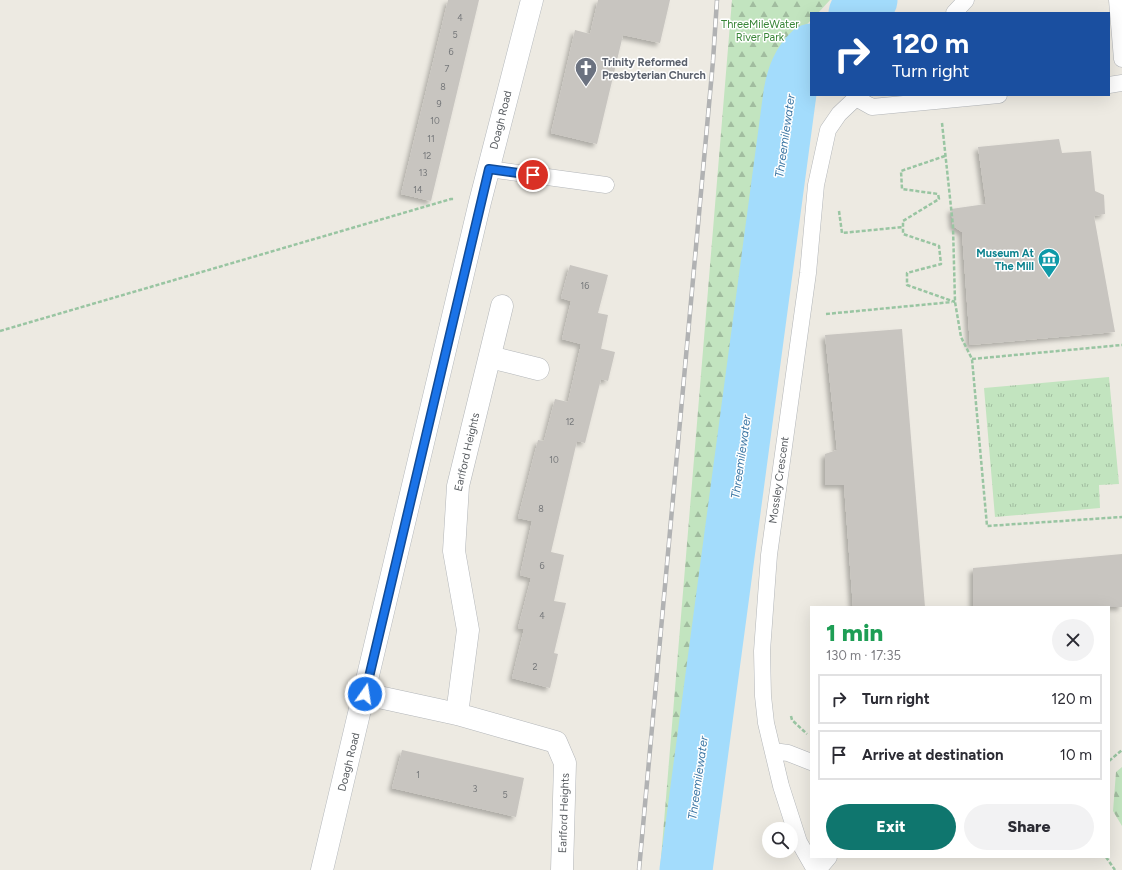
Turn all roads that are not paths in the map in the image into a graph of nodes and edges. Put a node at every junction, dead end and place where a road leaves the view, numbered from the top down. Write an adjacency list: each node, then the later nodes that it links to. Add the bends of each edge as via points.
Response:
1 (532, 0): 10 (main road, Doagh Road)
2 (966, 0): 4 (lane)
3 (1115, 8): 5 (lane)
4 (955, 12)
5 (1122, 59)
6 (1122, 83): 7 (lane)
7 (1110, 84)
8 (857, 96): 9 (lane, via 872,107); 17 (lane, Mossley Crescent, via 839,114 828,130 816,185 808,273 769,555 762,651 764,702)
9 (988, 96)
10 (489, 169): 11 (lane); 15 (main road, Doagh Road)
11 (606, 185)
12 (502, 306): 13 (main road, Earlford Heights)
13 (490, 357): 14 (main road); 16 (main road, Earlford Heights, via 458,486 454,551 468,630)
14 (538, 369)
15 (365, 694): 16 (main road, Earlford Heights); 20 (main road, Doagh Road)
16 (457, 714): 21 (main road, Earlford Heights, via 556,742 565,763)
17 (773, 751): 18 (lane, via 788,753); 22 (lane, Mossley Crescent, via 799,842)
18 (810, 762)
19 (828, 858): 22 (lane)
20 (322, 870)
21 (562, 870)
22 (816, 870)

